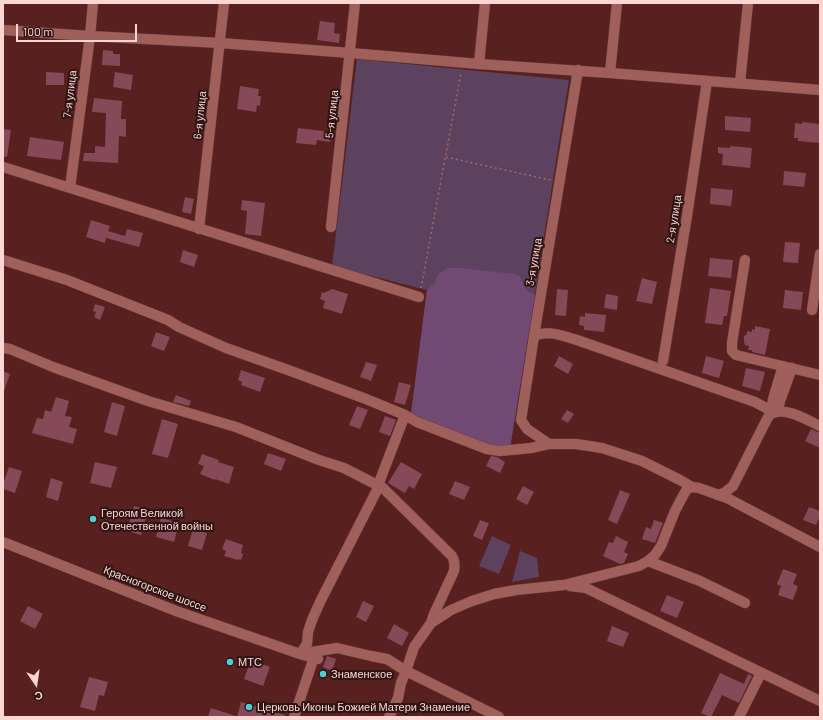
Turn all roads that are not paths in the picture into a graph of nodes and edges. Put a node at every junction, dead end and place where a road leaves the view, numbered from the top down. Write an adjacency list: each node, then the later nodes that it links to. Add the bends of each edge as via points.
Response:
1 (93, 3): 8 (street, 7-я улица)
2 (224, 3): 9 (street, 6-я улица)
3 (356, 3): 10 (street, 5-я улица)
4 (485, 3): 11 (street)
5 (617, 3): 13 (street)
6 (748, 3): 15 (street)
7 (3, 30): 8 (street)
8 (90, 36): 9 (street); 18 (street, 7-я улица)
9 (220, 43): 10 (street); 20 (street, 6-я улица)
10 (350, 53): 11 (street); 19 (street, 5-я улица)
11 (478, 64): 12 (street)
12 (578, 70): 13 (street); 26 (street, 3-я улица)
13 (610, 73): 14 (street)
14 (707, 81): 15 (street); 28 (street, 2-я улица)
15 (740, 83): 16 (street)
16 (820, 90)
17 (3, 167): 18 (street)
18 (70, 188): 20 (street)
19 (331, 227)
20 (199, 229): 24 (street)
21 (820, 254): 25 (street)
22 (3, 260): 32 (street, via 67,280 168,320 226,348)
23 (745, 260): 29 (street, via 732,351 736,355)
24 (419, 297)
25 (812, 310)
26 (534, 336): 31 (street, via 549,332 574,339 755,402); 34 (street, 3-я улица, via 521,420 527,428)
27 (3, 348): 35 (street, via 148,401 236,427 344,468)
28 (663, 361)
29 (787, 367): 30 (street); 31 (street, via 779,406)
30 (820, 375)
31 (775, 413): 33 (street, via 791,412); 37 (street, via 767,419 733,486 724,493)
32 (406, 415): 34 (street, via 416,422 487,449 500,451); 35 (street)
33 (820, 426)
34 (550, 444): 36 (street, via 602,448 642,461)
35 (379, 486): 43 (street, via 454,560 454,571); 44 (street, via 320,602 306,644)
36 (692, 487): 37 (street); 40 (street, via 687,489 674,511 661,546)
37 (717, 494): 39 (street)
38 (3, 542): 44 (street, Красногорское шоссе, via 176,612)
39 (820, 547)
40 (648, 562): 41 (street); 42 (street, via 700,581)
41 (564, 585): 43 (street, via 524,589 472,600); 46 (street, via 586,588)
42 (745, 603)
43 (431, 623): 45 (street, via 414,647)
44 (300, 654): 45 (street, via 337,648 387,659); 48 (street, Красногорское шоссе, via 316,658)
45 (406, 671): 49 (street); 50 (street)
46 (761, 673): 47 (street); 51 (street)
47 (820, 701)
48 (294, 717)
49 (389, 717)
50 (499, 717)
51 (739, 717)

